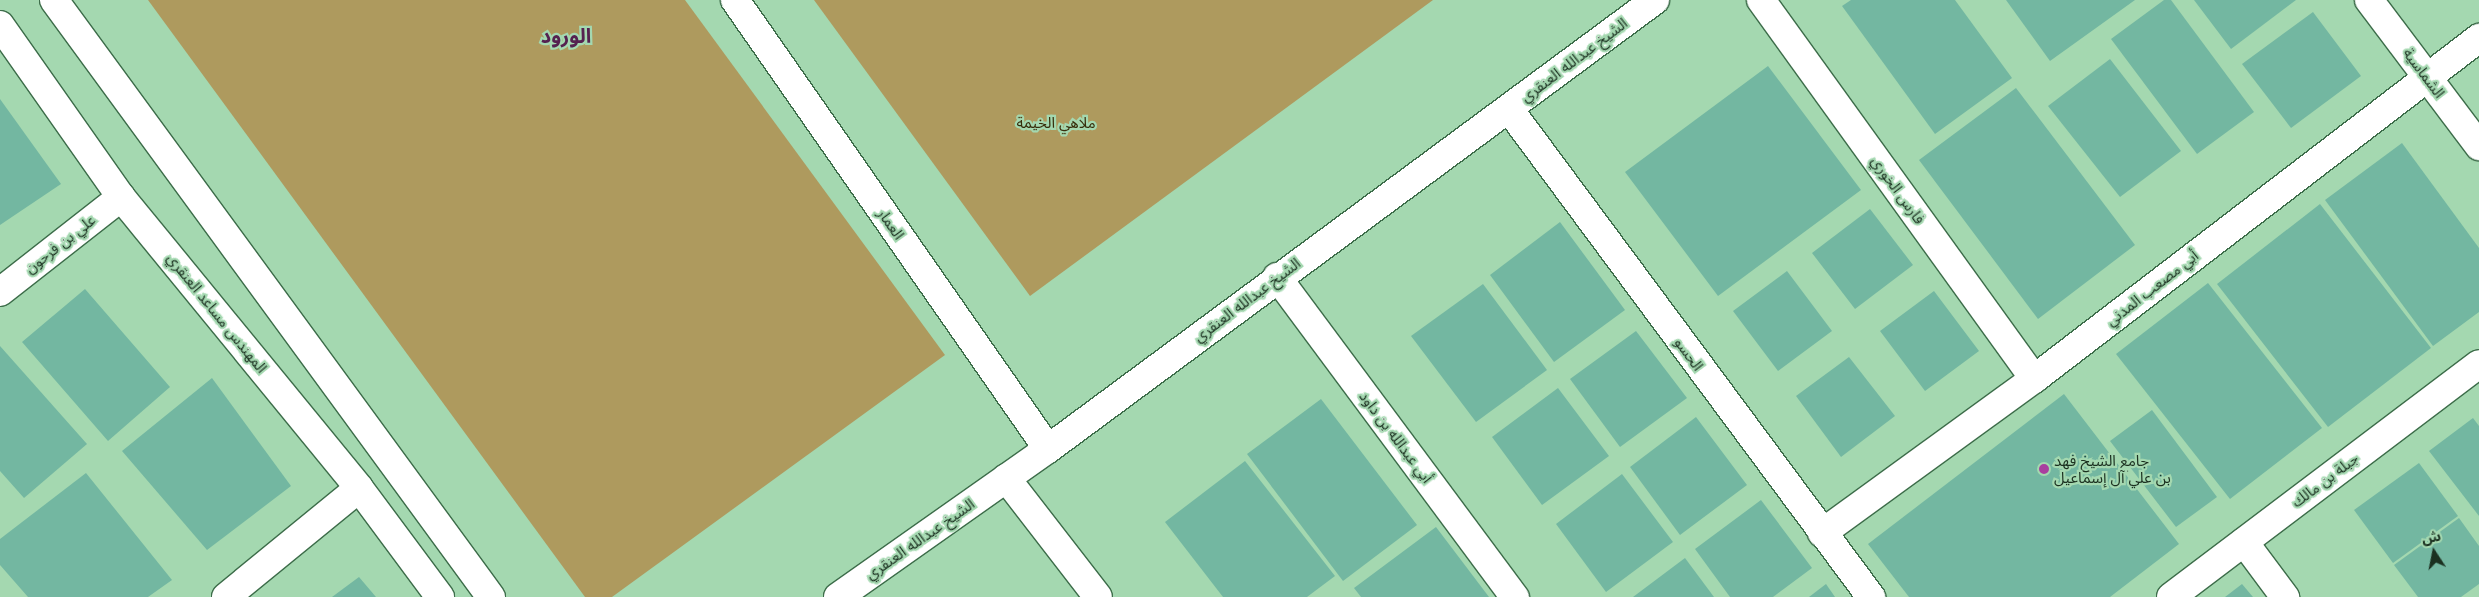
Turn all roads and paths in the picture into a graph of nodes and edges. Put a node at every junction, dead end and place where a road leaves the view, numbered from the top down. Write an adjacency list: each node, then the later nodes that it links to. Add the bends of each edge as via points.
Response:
1 (54, 0): 23 (street)
2 (735, 0): 16 (street, العمار)
3 (1655, 0): 9 (street, الشيخ عبدالله العنقري)
4 (1761, 0): 15 (street, فارس الخوري)
5 (2369, 0): 8 (street, الشماسية)
6 (0, 25): 11 (street, المهندس مساعد العنقري)
7 (2479, 38): 8 (street, أبي مصعب المدني)
8 (2427, 77): 10 (street, الشماسية); 15 (street, أبي مصعب المدني)
9 (1509, 109): 12 (street, الشيخ عبدالله العنقري); 19 (street, الحسو)
10 (2479, 146)
11 (121, 197): 13 (street, علي بن فرحون); 18 (street, المهندس مساعد العنقري)
12 (1277, 277): 16 (street, الشيخ عبدالله العنقري); 26 (street, أبي عبدالله بن داود)
13 (0, 292)
14 (2479, 364): 20 (street, جبلة بن مالك)
15 (2034, 379): 19 (street, أبي مصعب المدني)
16 (1048, 449): 17 (street, الشيخ عبدالله العنقري)
17 (1006, 478): 24 (street, الشيخ عبدالله العنقري); 25 (street)
18 (359, 488): 21 (street); 22 (street, المهندس مساعد العنقري)
19 (1822, 533): 27 (street, الحسو)
20 (2244, 542): 28 (street, جبلة بن مالك); 29 (street)
21 (226, 597)
22 (440, 597)
23 (491, 597)
24 (838, 597)
25 (1098, 597)
26 (1515, 597)
27 (1871, 597)
28 (2171, 597)
29 (2285, 597)

